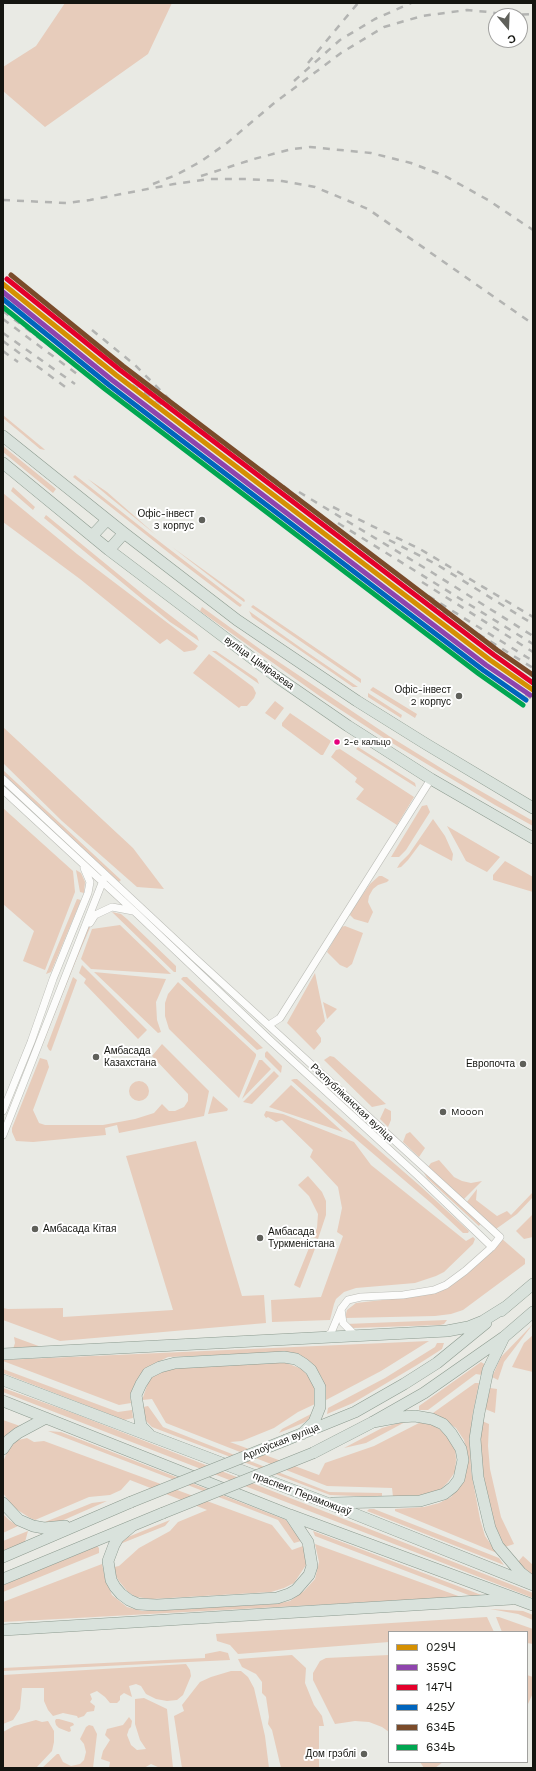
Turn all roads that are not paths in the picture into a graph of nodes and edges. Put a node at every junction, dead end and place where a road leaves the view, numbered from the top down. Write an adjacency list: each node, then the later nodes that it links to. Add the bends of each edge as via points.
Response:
1 (3, 436): 3 (main road)
2 (3, 463): 5 (main road, вуліца Ціміразева)
3 (106, 520): 4 (main road); 5 (main road)
4 (124, 533): 6 (main road); 10 (main road, via 237,620 357,701)
5 (92, 536): 6 (main road, вуліца Ціміразева)
6 (109, 550): 8 (main road, вуліца Ціміразева, via 277,678)
7 (3, 779): 15 (street)
8 (431, 779): 13 (main road, вуліца Ціміразева); 19 (street, via 280,1018)
9 (3, 790): 14 (street)
10 (511, 795): 11 (main road); 12 (main road)
11 (533, 802)
12 (533, 808)
13 (533, 838)
14 (74, 855): 15 (street); 16 (street, via 88,876)
15 (102, 878): 16 (street); 17 (street); 18 (street); 19 (street, Рэспубліканская вуліца)
16 (89, 888): 20 (street)
17 (134, 911): 18 (street, via 112,908 101,911); 23 (street)
18 (84, 931): 21 (street)
19 (269, 1025): 22 (street, Рэспубліканская вуліца)
20 (3, 1111)
21 (3, 1135)
22 (424, 1168): 23 (street); 24 (street, Рэспубліканская вуліца, via 500,1237)
23 (417, 1175): 24 (street)
24 (492, 1247): 27 (street, Рэспубліканская вуліца, via 465,1271 446,1285 434,1290 419,1294 361,1297 348,1300)
25 (533, 1284): 26 (main road, Арлоўская вуліца)
26 (507, 1306): 29 (main road, via 468,1327 430,1332); 37 (main road, Арлоўская вуліца, via 454,1349 404,1384 355,1412)
27 (341, 1309): 29 (street, via 343,1324); 30 (street, via 331,1333)
28 (533, 1312): 31 (main road, Арлоўская вуліца)
29 (355, 1335): 30 (main road)
30 (325, 1336): 32 (main road)
31 (504, 1337): 36 (main road, Арлоўская вуліца, via 436,1385); 47 (main road, via 488,1370 479,1413 475,1439 478,1477 490,1528 498,1546)
32 (3, 1354)
33 (3, 1380): 38 (main road, праспект Пераможцаў)
34 (3, 1401): 35 (main road)
35 (46, 1418): 39 (main road, via 18,1432); 42 (main road)
36 (373, 1422): 41 (main road, via 415,1416 442,1424 451,1432 461,1449 463,1460 459,1479 444,1494 420,1501); 44 (main road, Арлоўская вуліца, bridge, via 313,1453)
37 (302, 1434): 38 (main road, via 314,1422 320,1407 320,1387 311,1370 304,1364 296,1359 284,1357 175,1363 154,1370 148,1374 136,1395 141,1426); 43 (main road, Арлоўская вуліца, bridge)
38 (150, 1435): 41 (main road, праспект Пераможцаў)
39 (3, 1449)
40 (3, 1503): 43 (main road, via 19,1520 33,1526 59,1528)
41 (327, 1503): 47 (main road, праспект Пераможцаў)
42 (290, 1515): 44 (main road, via 308,1542 312,1566 309,1575 296,1590 277,1598 157,1605 138,1604 129,1600 115,1587 108,1561 116,1542); 48 (main road)
43 (85, 1522): 45 (main road, Арлоўская вуліца)
44 (132, 1526): 46 (main road, Арлоўская вуліца)
45 (3, 1557)
46 (3, 1579)
47 (533, 1583)
48 (515, 1599): 49 (main road); 50 (main road)
49 (533, 1605)
50 (3, 1630)

